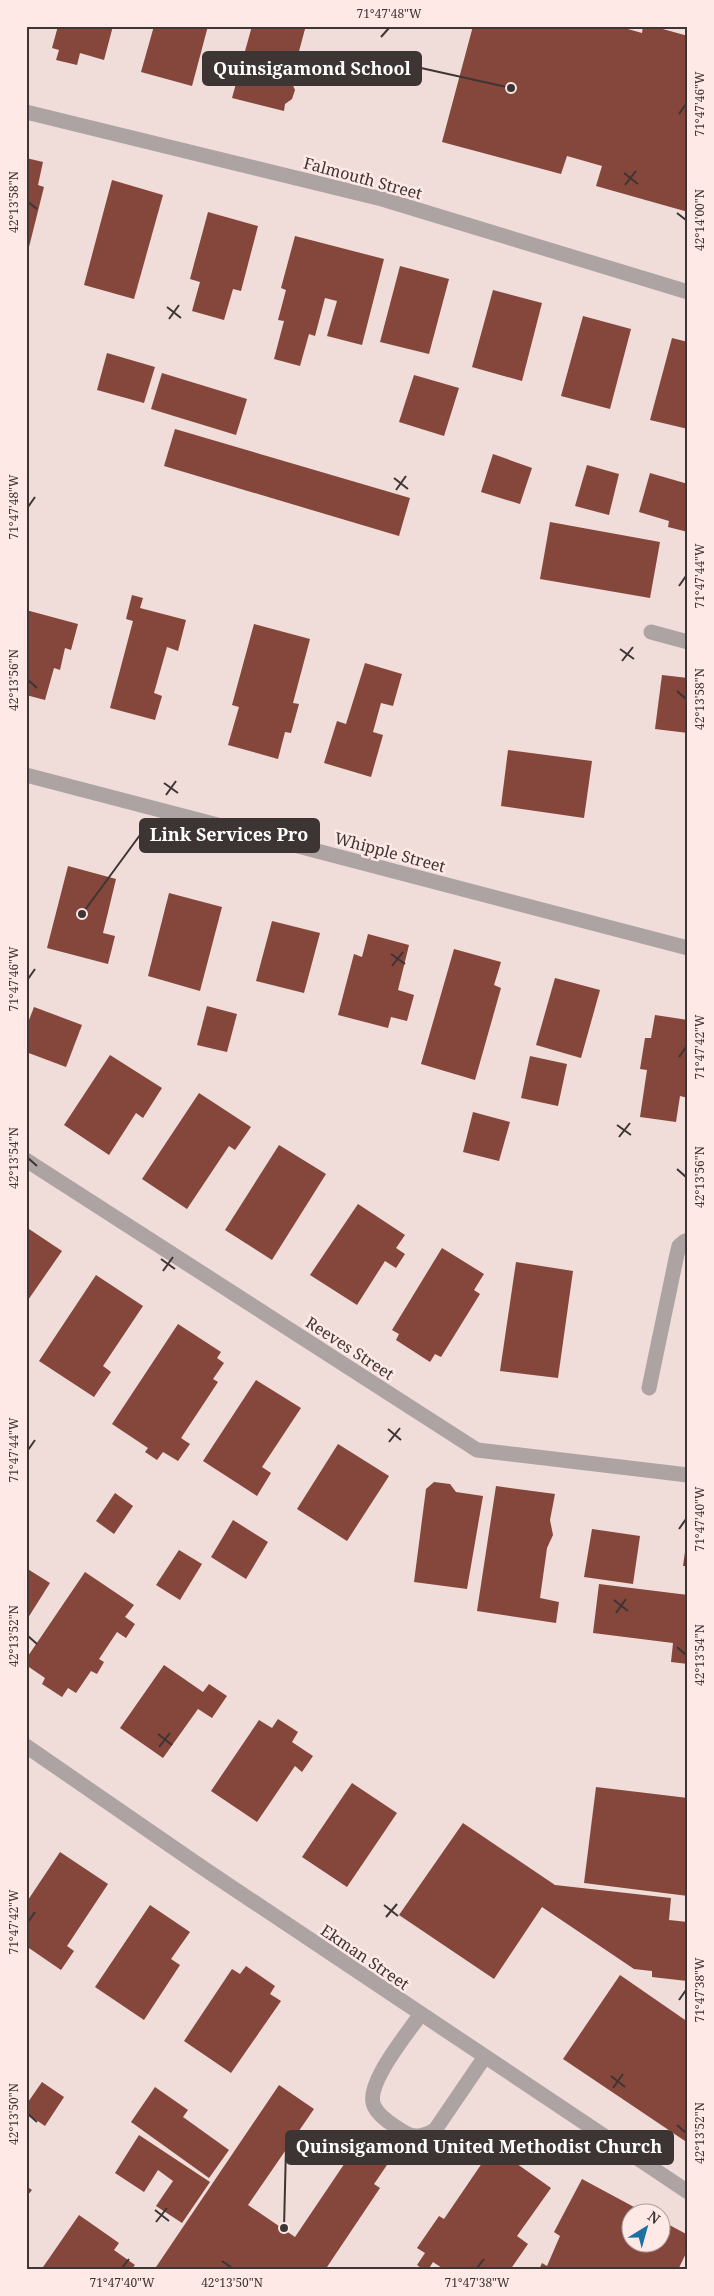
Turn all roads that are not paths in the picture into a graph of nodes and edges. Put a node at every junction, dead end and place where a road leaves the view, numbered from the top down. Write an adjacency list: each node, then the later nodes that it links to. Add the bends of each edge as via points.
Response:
1 (26, 112): 2 (street, Falmouth Street, via 382,199)
2 (688, 292)
3 (651, 632): 4 (street)
4 (688, 642)
5 (26, 775): 6 (street, Whipple Street)
6 (687, 946)
7 (26, 1160): 10 (street, Reeves Street, via 477,1450)
8 (688, 1241): 9 (street, via 679,1246)
9 (649, 1388)
10 (688, 1475)
11 (26, 1746): 12 (street, Ekman Street)
12 (420, 2015): 13 (street, Ekman Street); 13 (street, via 378,2078 372,2093 374,2106 383,2118 408,2135 422,2137 435,2130)
13 (484, 2058): 14 (street, Ekman Street)
14 (688, 2192)

